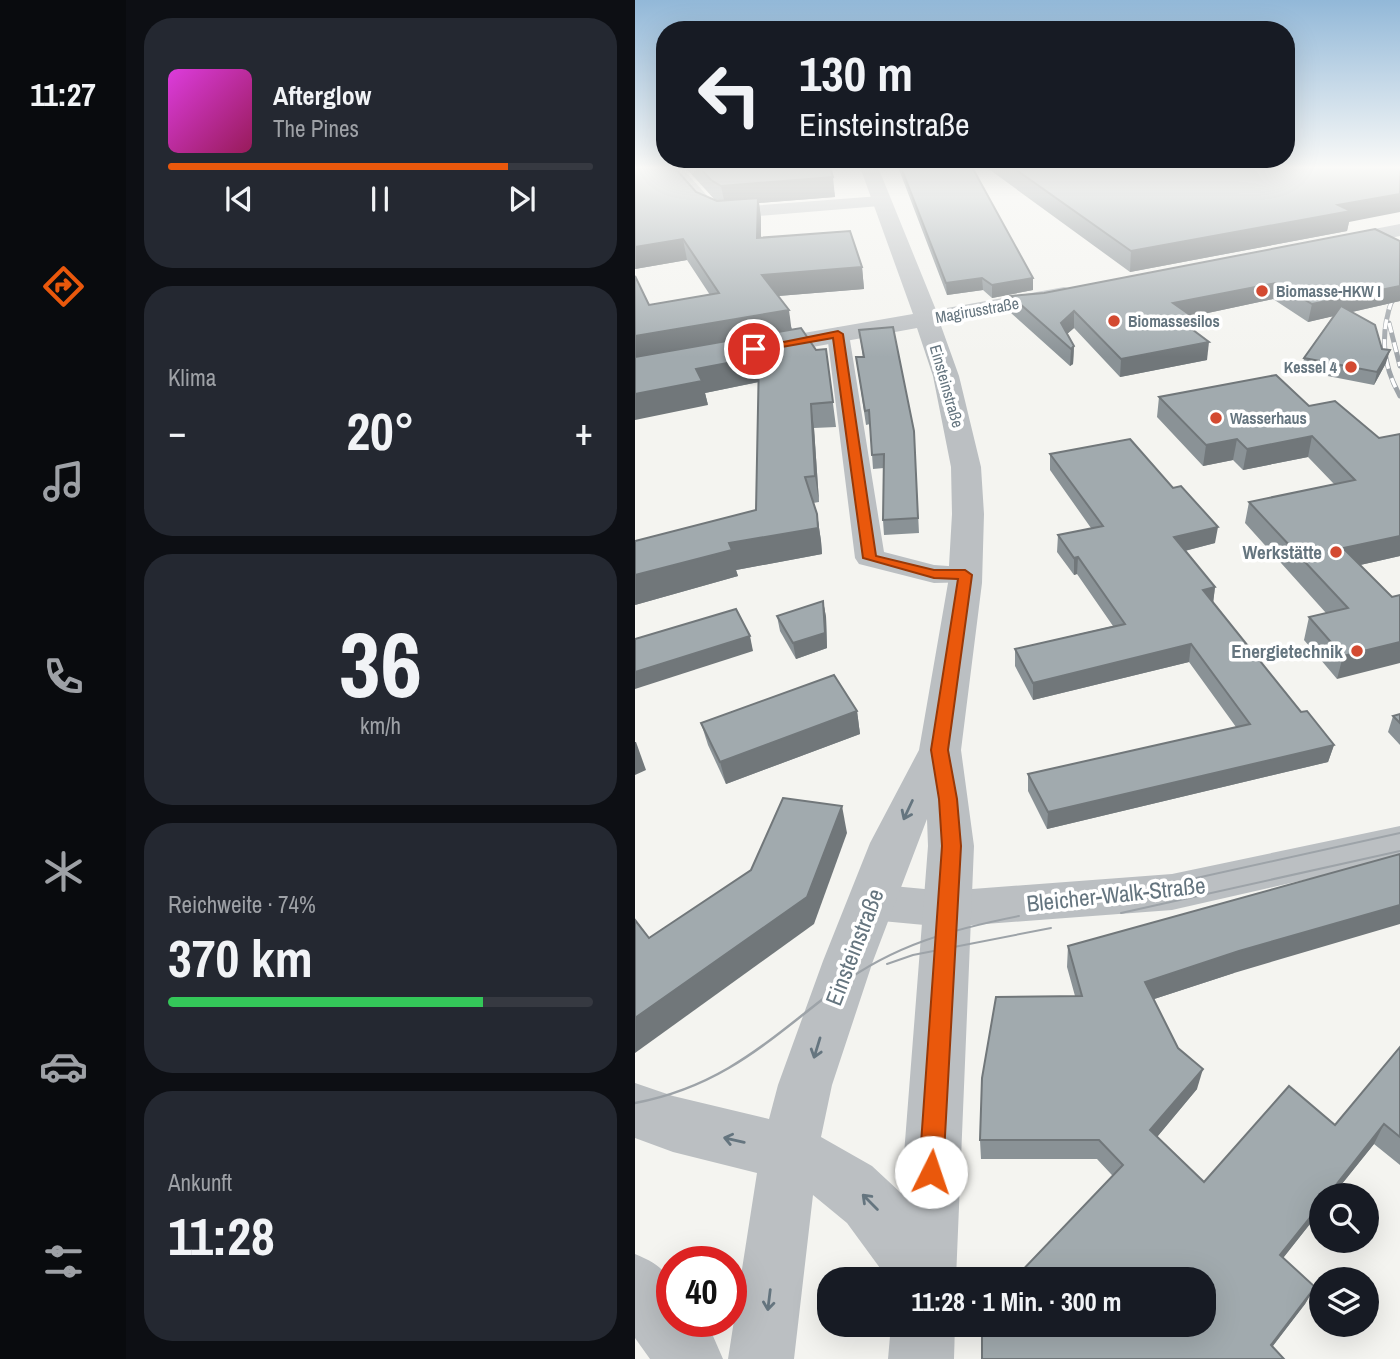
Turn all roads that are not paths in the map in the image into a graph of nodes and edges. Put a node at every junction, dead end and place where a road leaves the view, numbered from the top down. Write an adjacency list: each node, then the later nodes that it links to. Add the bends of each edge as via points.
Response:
1 (892, 230): 5 (street, Einsteinstraße)
2 (1398, 230): 3 (street)
3 (1307, 248)
4 (1092, 289): 5 (street, Magirusstraße)
5 (927, 319): 6 (street, Magirusstraße); 8 (street, Einsteinstraße, via 962,440 968,514)
6 (838, 334): 7 (street, Magirusstraße); 8 (street, via 869,558 934,574)
7 (728, 354)
8 (965, 575): 9 (street, Einsteinstraße)
9 (940, 750): 11 (street, Einsteinstraße, one-way to 11, via 898,832); 12 (street, Einsteinstraße, via 951,846)
10 (1400, 842): 12 (street, Bleicher-Walk-Straße, via 1172,892)
11 (871, 902): 12 (street, Bleicher-Walk-Straße); 14 (street, Einsteinstraße, one-way to 14, via 822,1033)
12 (946, 909): 16 (street, Einsteinstraße)
13 (650, 1125): 14 (street, one-way to 13)
14 (789, 1153): 15 (street, one-way to 14, via 885,1218 862,1194 839,1177); 20 (street, Einsteinstraße, one-way to 20)
15 (915, 1267)
16 (923, 1267)
17 (635, 1285): 19 (street)
18 (922, 1337): 21 (street)
19 (690, 1359)
20 (761, 1359)
21 (921, 1359)

